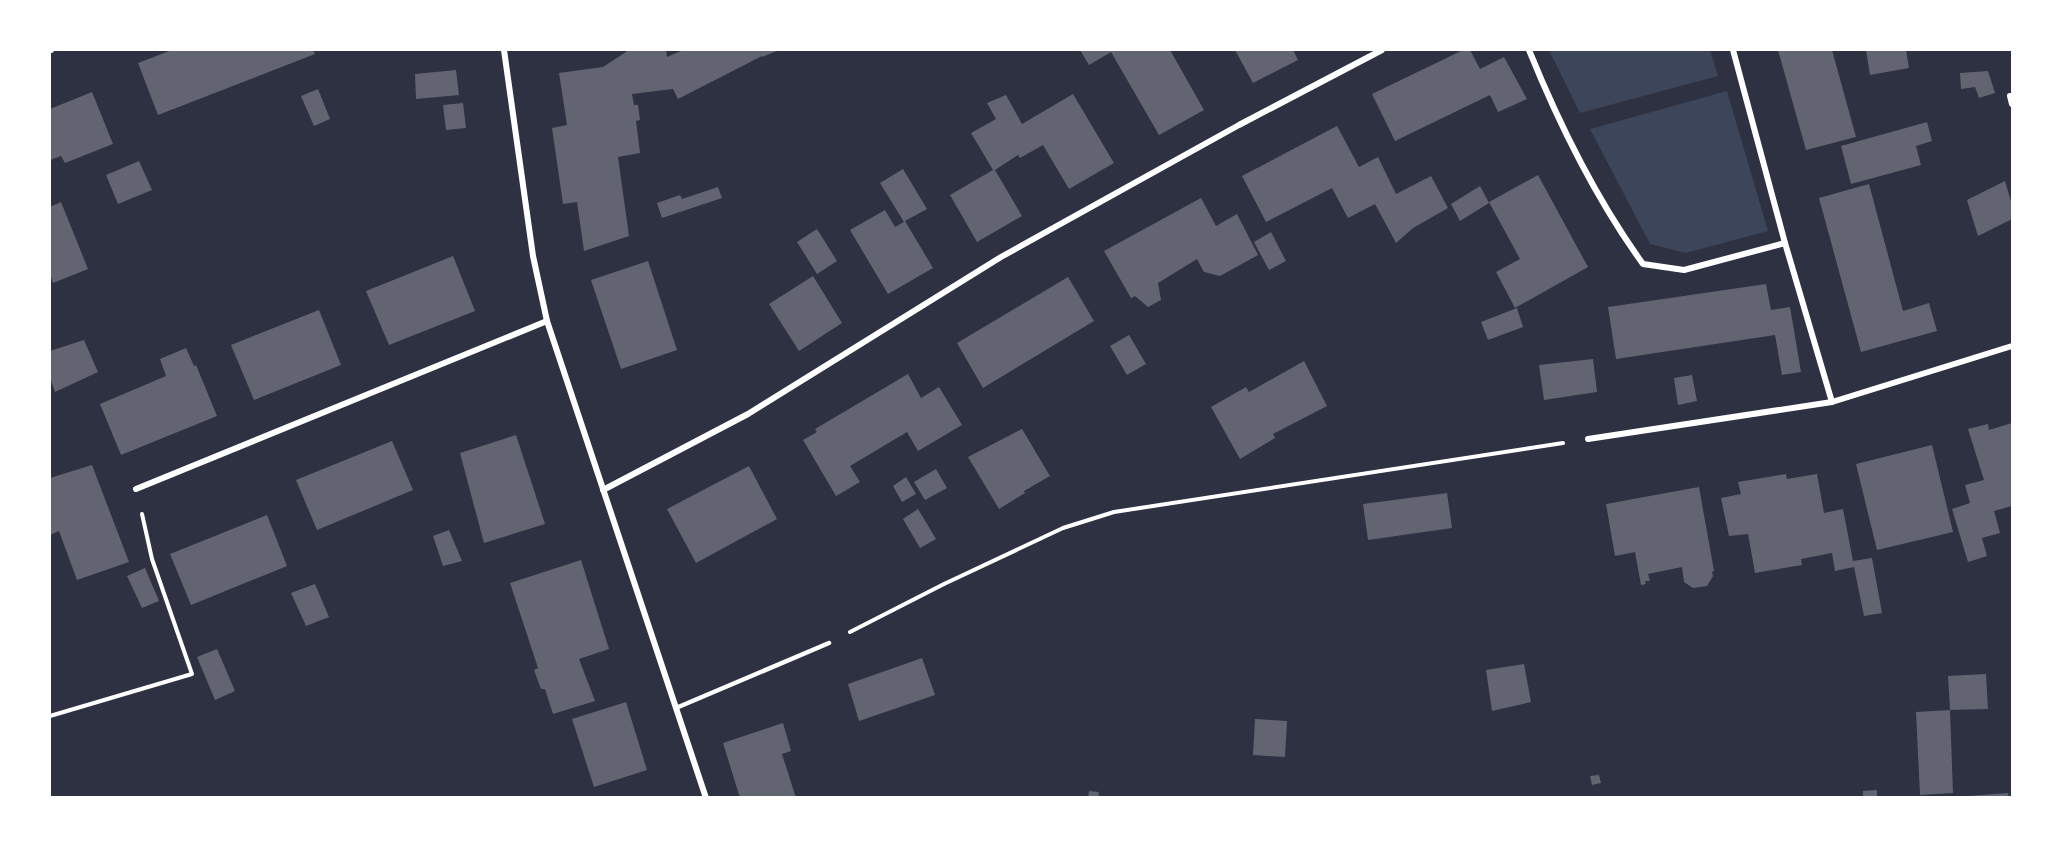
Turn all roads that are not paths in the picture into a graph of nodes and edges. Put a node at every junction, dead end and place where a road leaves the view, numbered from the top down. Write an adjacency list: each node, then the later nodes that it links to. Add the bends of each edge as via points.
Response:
1 (504, 50): 8 (street, via 533,256)
2 (1383, 50): 13 (street, via 1011,251 748,414)
3 (1528, 50): 7 (street, via 1585,169 1621,234 1643,264 1684,270)
4 (1733, 50): 7 (street)
5 (2010, 96): 6 (street)
6 (2013, 104)
7 (1785, 243): 10 (street)
8 (547, 321): 12 (street); 13 (street)
9 (2013, 346): 10 (street)
10 (1832, 402): 11 (street)
11 (1588, 439)
12 (136, 489)
13 (603, 490): 15 (street)
14 (828, 643): 15 (lane)
15 (676, 708): 16 (street)
16 (706, 798)

